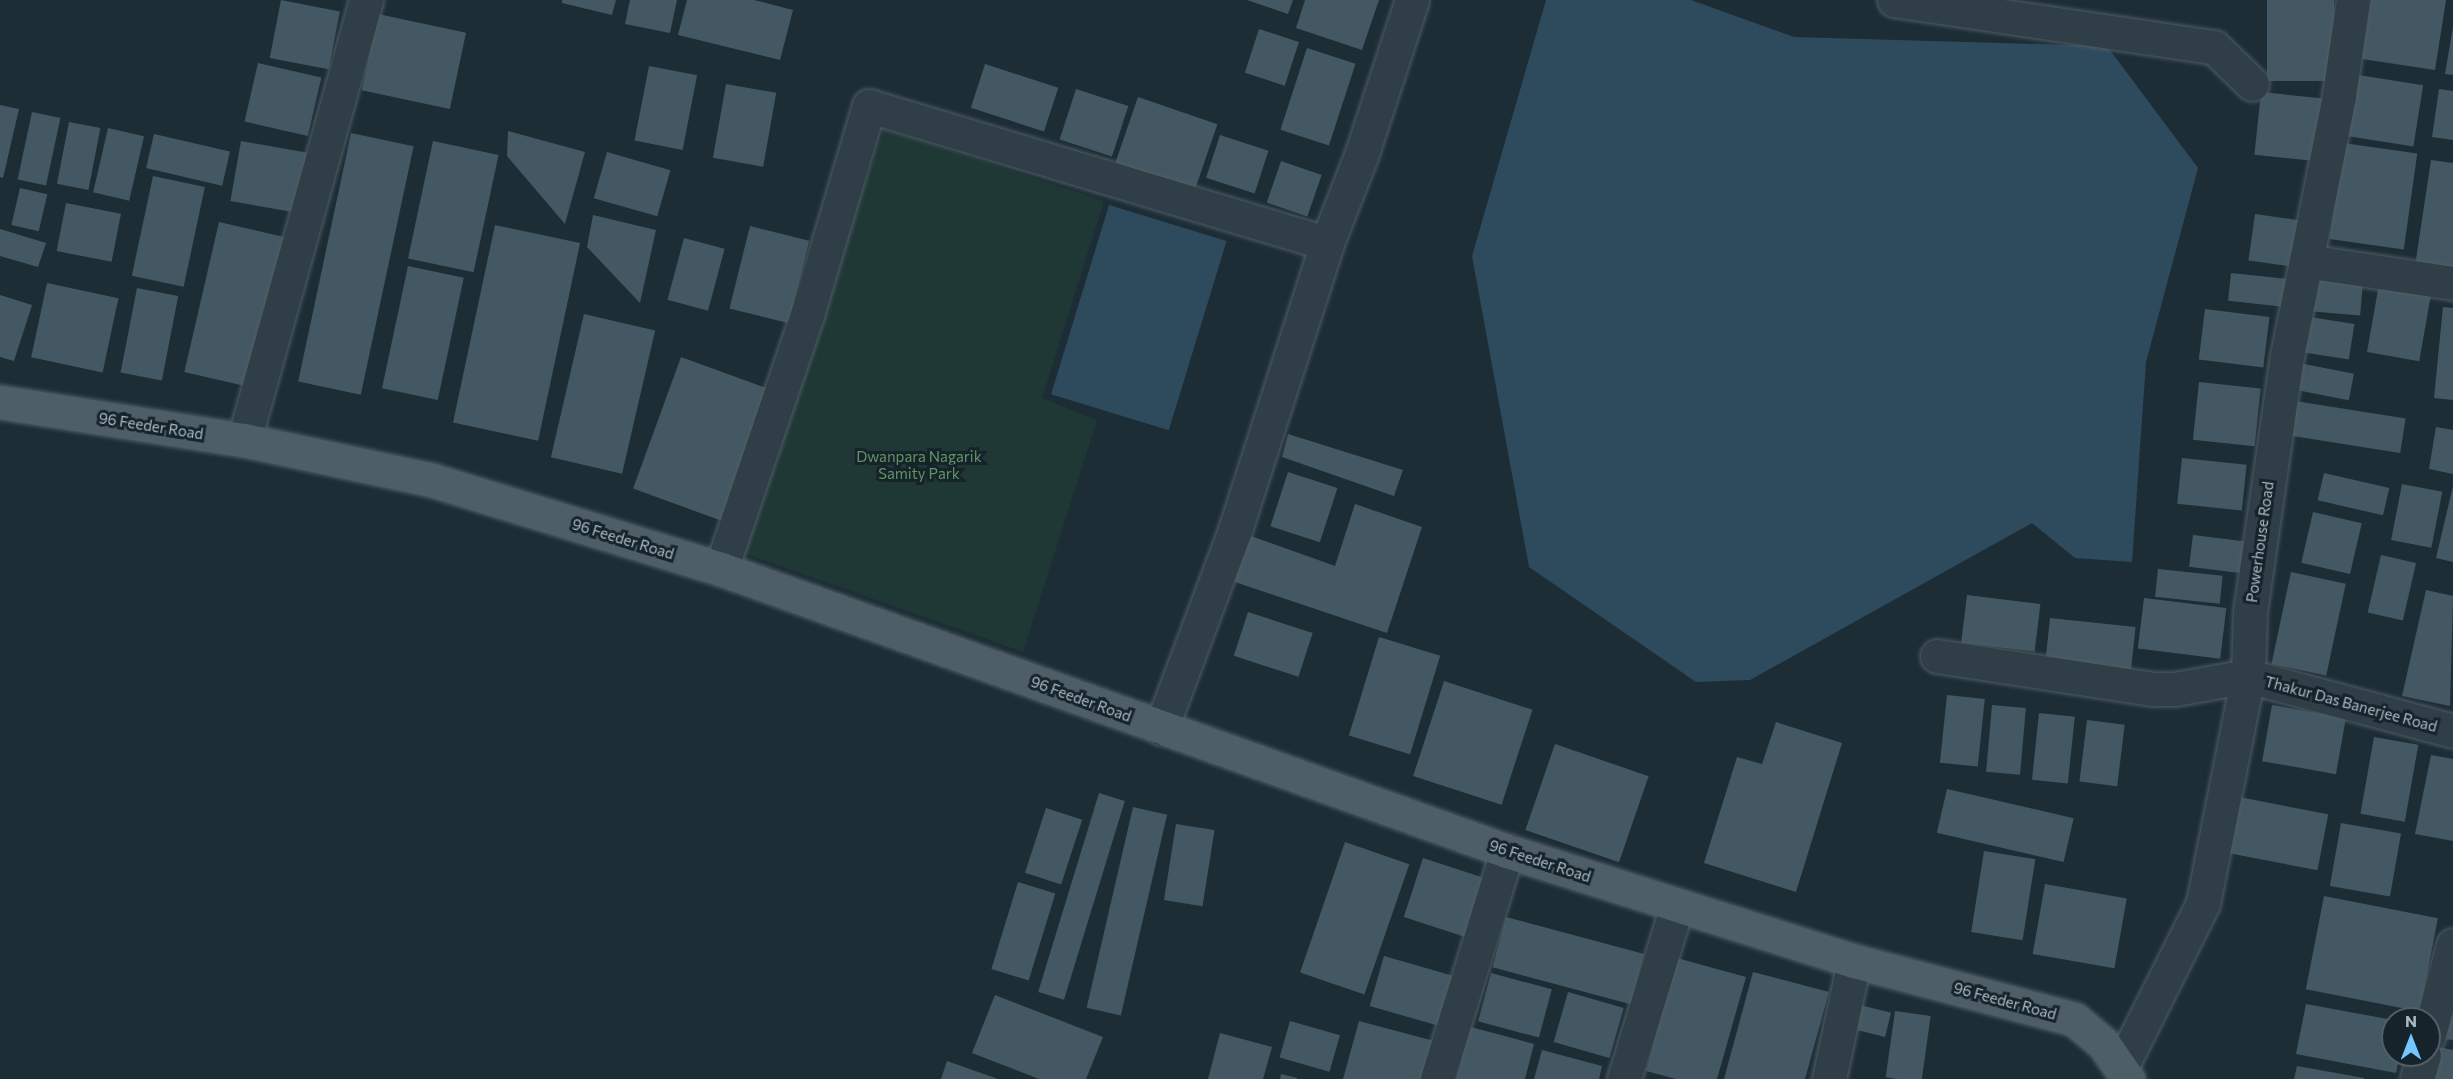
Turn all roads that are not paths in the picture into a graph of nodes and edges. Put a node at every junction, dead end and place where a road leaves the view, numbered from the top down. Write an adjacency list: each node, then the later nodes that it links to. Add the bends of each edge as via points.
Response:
1 (366, 0): 10 (street)
2 (1412, 0): 6 (street, via 1361,156)
3 (1894, 0): 5 (street, via 2214,47)
4 (2353, 0): 7 (street, Powerhouse Road, via 2339,95)
5 (2252, 84)
6 (1327, 243): 11 (street, via 869,106 807,315); 14 (street, via 1235,530)
7 (2306, 261): 8 (street); 13 (street, Powerhouse Road, via 2250,612)
8 (2453, 283)
9 (0, 402): 10 (main road, 96 Feeder Road)
10 (244, 440): 11 (main road, 96 Feeder Road, via 432,480)
11 (721, 570): 14 (main road, 96 Feeder Road)
12 (1937, 656): 13 (street, via 2153,689)
13 (2248, 676): 15 (street, Thakur Das Banerjee Road); 21 (street, Powerhouse Road, via 2202,903)
14 (1161, 728): 16 (main road, 96 Feeder Road)
15 (2453, 731)
16 (1507, 851): 17 (main road, 96 Feeder Road); 22 (street)
17 (1677, 906): 19 (main road, 96 Feeder Road); 23 (street)
18 (2453, 945): 20 (street)
19 (1854, 961): 21 (main road, 96 Feeder Road, via 2073,1019 2103,1043); 24 (street)
20 (2436, 1007)
21 (2124, 1073)
22 (1437, 1079)
23 (1624, 1079)
24 (1829, 1079)

